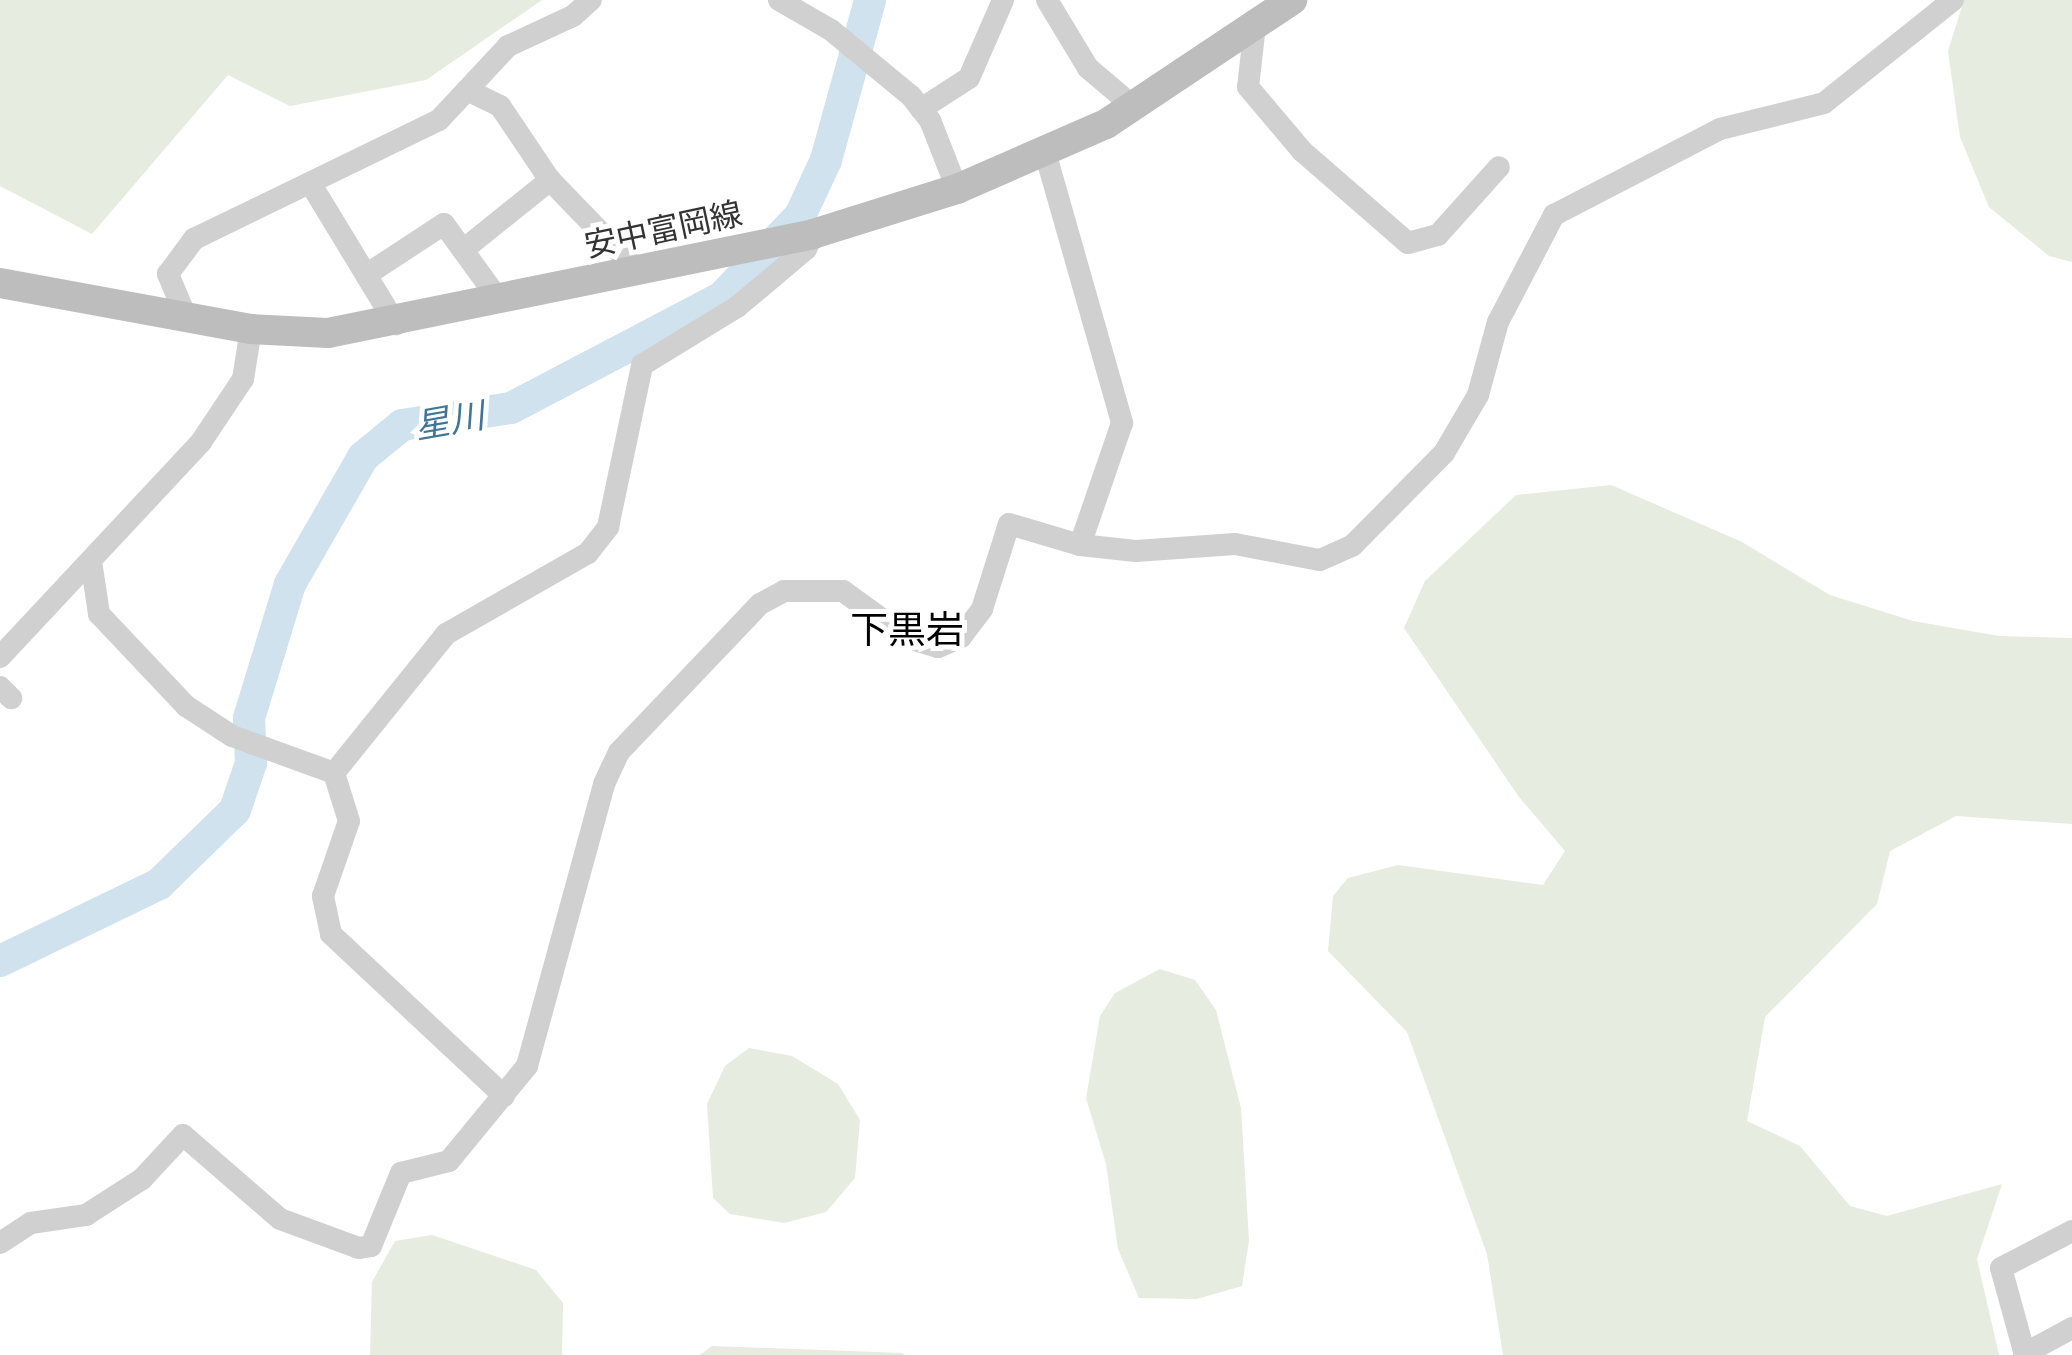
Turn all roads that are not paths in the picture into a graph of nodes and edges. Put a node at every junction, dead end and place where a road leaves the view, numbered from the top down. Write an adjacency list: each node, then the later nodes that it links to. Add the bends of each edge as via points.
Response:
1 (591, 0): 9 (street, via 573,16 525,33)
2 (779, 0): 7 (street)
3 (1003, 0): 11 (street, via 969,78)
4 (1047, 0): 10 (street, via 1088,68)
5 (1292, 0): 8 (main road, 安中富岡線)
6 (1953, 0): 26 (street, via 1824,103 1720,130 1554,215 1498,322 1478,395 1444,453 1352,545 1320,560 1235,544 1136,552)
7 (824, 18): 11 (street)
8 (1256, 25): 10 (main road, 安中富岡線); 13 (street, via 1248,88 1302,150 1408,243 1438,235)
9 (467, 90): 14 (street, via 500,106); 15 (street, via 439,120)
10 (1133, 106): 12 (main road, 安中富岡線)
11 (921, 109): 16 (street)
12 (1045, 152): 16 (main road, 安中富岡線); 26 (street, via 1122,422)
13 (1499, 167)
14 (550, 180): 18 (street); 19 (street)
15 (312, 186): 20 (street); 23 (street, via 194,239 168,274)
16 (956, 189): 17 (main road, 安中富岡線)
17 (808, 235): 19 (main road, 安中富岡線); 29 (street, via 806,249 736,307 642,365 608,527 588,553 446,634)
18 (463, 250): 20 (street, via 444,224); 22 (street)
19 (636, 268): 22 (main road, 安中富岡線)
20 (366, 275): 24 (street)
21 (0, 283): 23 (main road, 安中富岡線)
22 (499, 300): 24 (main road, 安中富岡線)
23 (186, 316): 25 (main road, 安中富岡線)
24 (396, 324): 25 (main road, 安中富岡線, via 328,334)
25 (250, 328): 27 (street, via 243,379 218,420)
26 (1080, 545): 30 (street, via 1009,524 982,609 961,637 938,647 908,638 843,591 784,590 760,604 619,752 604,784 527,1066)
27 (91, 561): 28 (street); 29 (street, via 99,614 186,706 232,736)
28 (0, 657)
29 (334, 773): 30 (street, via 349,821 322,896 331,934)
30 (504, 1096): 32 (street, via 448,1161 401,1173 371,1246 280,1220 183,1135 142,1179 86,1215 30,1223)
31 (2072, 1231): 34 (street, via 2001,1268)
32 (0, 1244)
33 (2072, 1328): 34 (street)
34 (2025, 1354)

